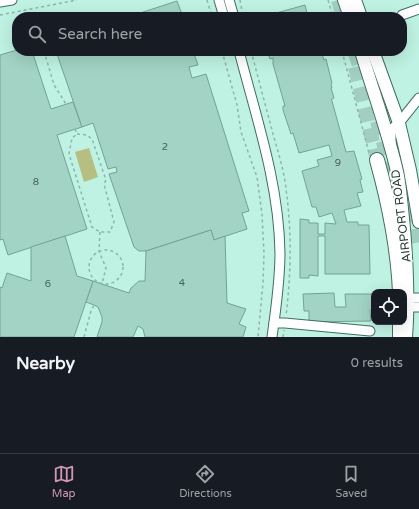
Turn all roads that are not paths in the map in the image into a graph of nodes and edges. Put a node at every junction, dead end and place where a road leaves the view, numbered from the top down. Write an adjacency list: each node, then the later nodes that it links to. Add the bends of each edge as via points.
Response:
1 (12, 0): 7 (street)
2 (219, 0): 10 (street)
3 (229, 0): 11 (street)
4 (344, 0): 12 (main road)
5 (355, 0): 13 (main road)
6 (418, 0): 8 (street)
7 (0, 2)
8 (419, 4)
9 (419, 9): 14 (street)
10 (223, 12)
11 (233, 12)
12 (348, 12)
13 (359, 12)
14 (407, 13)
15 (240, 56): 24 (street, via 269,164 277,213 280,253)
16 (362, 56): 20 (main road, AIRPORT ROAD)
17 (375, 56): 19 (main road, AIRPORT ROAD)
18 (419, 98): 19 (street)
19 (399, 124): 20 (street, via 394,127); 22 (main road, AIRPORT ROAD)
20 (390, 148): 23 (main road, AIRPORT ROAD, via 398,177)
21 (377, 160): 23 (highway, via 397,252)
22 (419, 222)
23 (411, 300): 29 (main road, AIRPORT ROAD)
24 (274, 323): 26 (street); 27 (street)
25 (400, 325): 28 (highway)
26 (370, 331)
27 (272, 337)
28 (400, 337)
29 (406, 337)

